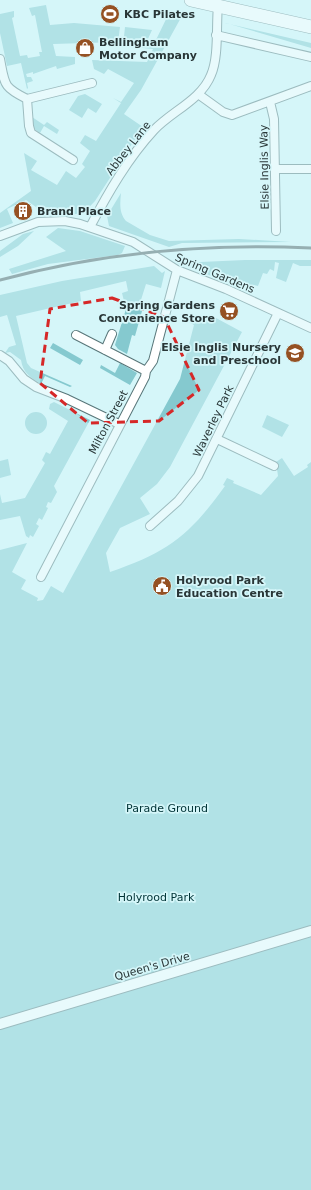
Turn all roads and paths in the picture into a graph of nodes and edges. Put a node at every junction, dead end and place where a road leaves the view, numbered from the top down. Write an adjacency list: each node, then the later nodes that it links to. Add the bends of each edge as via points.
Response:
1 (191, 0): 2 (main road)
2 (211, 4): 3 (main road); 4 (street, Abbey Lane)
3 (311, 27)
4 (216, 35): 5 (street); 9 (street, Abbey Lane, via 213,70 208,82)
5 (311, 58)
6 (0, 59): 10 (street, via 5,84 16,94)
7 (92, 83): 10 (street)
8 (311, 86): 11 (street)
9 (198, 94): 11 (street, via 223,112 232,115); 15 (street, Abbey Lane, via 154,130 124,169)
10 (28, 99): 12 (street, via 31,133)
11 (270, 102): 13 (street, Elsie Inglis Way, via 274,119)
12 (73, 160)
13 (275, 169): 14 (street); 16 (street, Elsie Inglis Way)
14 (311, 169)
15 (90, 227): 17 (street, Spring Gardens, via 65,221 38,222); 18 (street, Spring Gardens, via 133,242)
16 (276, 231)
17 (0, 236)
18 (176, 270): 19 (street, Spring Gardens); 25 (street, Milton Street, via 153,361)
19 (278, 313): 20 (street, Spring Gardens); 27 (street, Waverley Park)
20 (311, 328)
21 (112, 334): 23 (street)
22 (76, 335): 23 (street)
23 (105, 350): 25 (street)
24 (0, 354): 26 (street, via 24,379 36,387)
25 (146, 371): 26 (street, Milton Street)
26 (119, 424): 30 (street, Milton Street)
27 (217, 440): 28 (street); 29 (street, Waverley Park, via 191,486)
28 (274, 466)
29 (150, 526)
30 (40, 577)
31 (311, 931): 32 (street, Queen's Drive)
32 (0, 1024)

